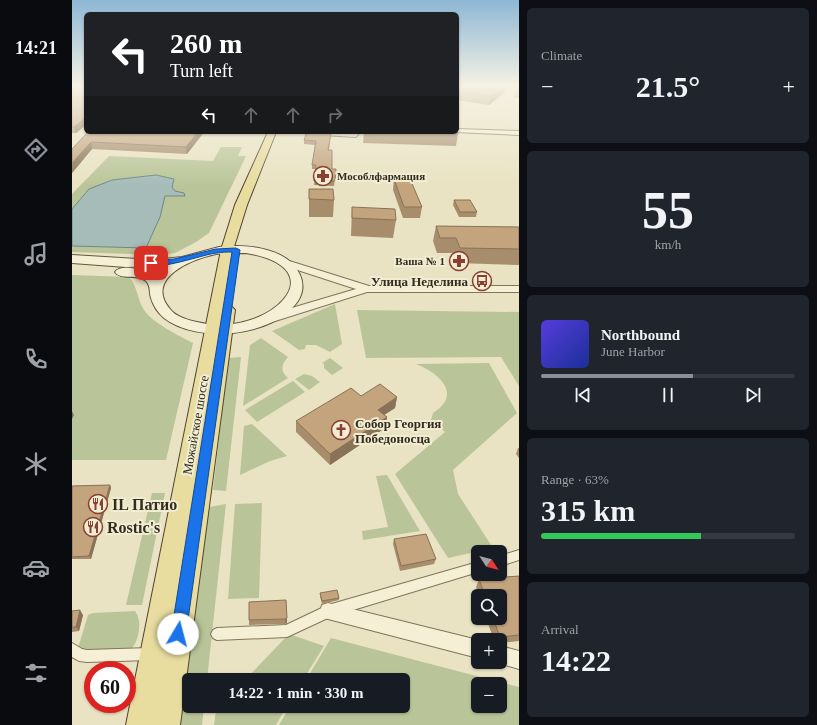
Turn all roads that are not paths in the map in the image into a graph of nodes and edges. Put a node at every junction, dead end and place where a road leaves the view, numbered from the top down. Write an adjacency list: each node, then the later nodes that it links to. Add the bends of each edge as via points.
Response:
1 (459, 131): 2 (street)
2 (519, 133)
3 (271, 134): 7 (main road, Можайское шоссе, via 241,205)
4 (278, 134): 7 (main road, Можайское шоссе)
5 (339, 134): 6 (street)
6 (356, 134)
7 (231, 250): 8 (main road); 10 (main road, via 260,252); 16 (main road, Можайское шоссе)
8 (187, 258): 9 (main road, via 161,263); 12 (main road, via 166,271)
9 (72, 259)
10 (283, 262): 13 (street); 15 (main road, via 292,270 297,280 297,290 292,301 282,311)
11 (72, 269): 12 (main road, via 142,274 153,280)
12 (156, 288): 16 (main road, via 156,300 164,311 177,320 196,327)
13 (367, 289): 14 (street); 15 (street)
14 (519, 289)
15 (266, 320): 16 (main road, via 243,327)
16 (218, 329): 24 (main road, Можайское шоссе); 28 (main road, Можайское шоссе)
17 (519, 555): 18 (street)
18 (507, 559)
19 (471, 569): 20 (street)
20 (328, 612): 21 (street, via 287,631); 22 (street)
21 (217, 634)
22 (471, 648)
23 (72, 649): 24 (street, via 80,656)
24 (154, 653): 27 (main road, Можайское шоссе)
25 (507, 657): 26 (street)
26 (519, 660)
27 (140, 725)
28 (165, 725)

